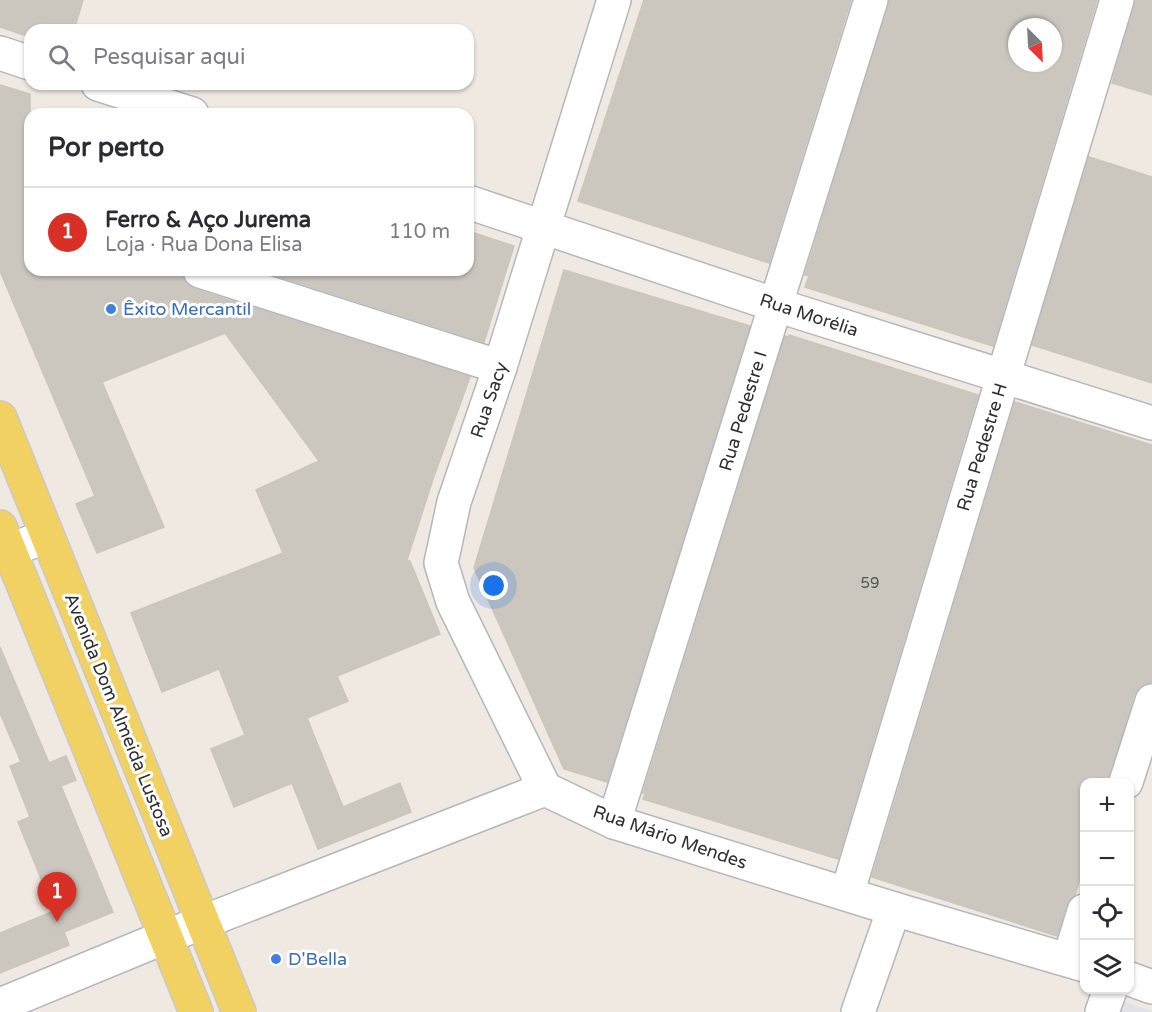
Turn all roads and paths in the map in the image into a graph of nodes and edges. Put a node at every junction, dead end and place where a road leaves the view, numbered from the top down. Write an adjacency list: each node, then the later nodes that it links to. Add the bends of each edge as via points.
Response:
1 (614, 0): 9 (street, Rua Sacy)
2 (871, 0): 11 (street, Rua Pedestre I)
3 (1117, 0): 13 (street, Rua Pedestre H)
4 (0, 53): 5 (street)
5 (24, 61)
6 (117, 90): 7 (street)
7 (173, 108)
8 (474, 204): 9 (street, Rua Morélia)
9 (543, 225): 11 (street, Rua Morélia); 12 (street, Rua Sacy)
10 (215, 276): 12 (street)
11 (776, 305): 13 (street, Rua Morélia); 21 (street, Rua Pedestre I)
12 (500, 368): 20 (street, Rua Sacy, via 454,502 441,563 453,602)
13 (1004, 375): 15 (street, Rua Morélia); 22 (street, Rua Pedestre H)
14 (0, 418): 16 (main road, Avenida Dom Almeida Lustosa)
15 (1152, 423)
16 (46, 536): 17 (street); 24 (main road, Avenida Dom Almeida Lustosa)
17 (3, 544): 25 (main road)
18 (1152, 701): 19 (street)
19 (1128, 778)
20 (545, 789): 21 (street, Rua Mário Mendes); 24 (street)
21 (614, 822): 22 (street, Rua Mário Mendes)
22 (847, 894): 23 (street, Rua Mário Mendes)
23 (894, 909): 27 (street, Rua Mário Mendes); 34 (street)
24 (202, 923): 25 (street); 33 (main road, Avenida Dom Almeida Lustosa)
25 (165, 937): 31 (street); 32 (main road)
26 (1080, 940): 27 (street)
27 (1077, 962)
28 (1134, 981): 29 (street)
29 (1152, 987)
30 (1109, 994): 35 (street)
31 (0, 1005)
32 (196, 1012)
33 (238, 1012)
34 (858, 1012)
35 (1102, 1012)

